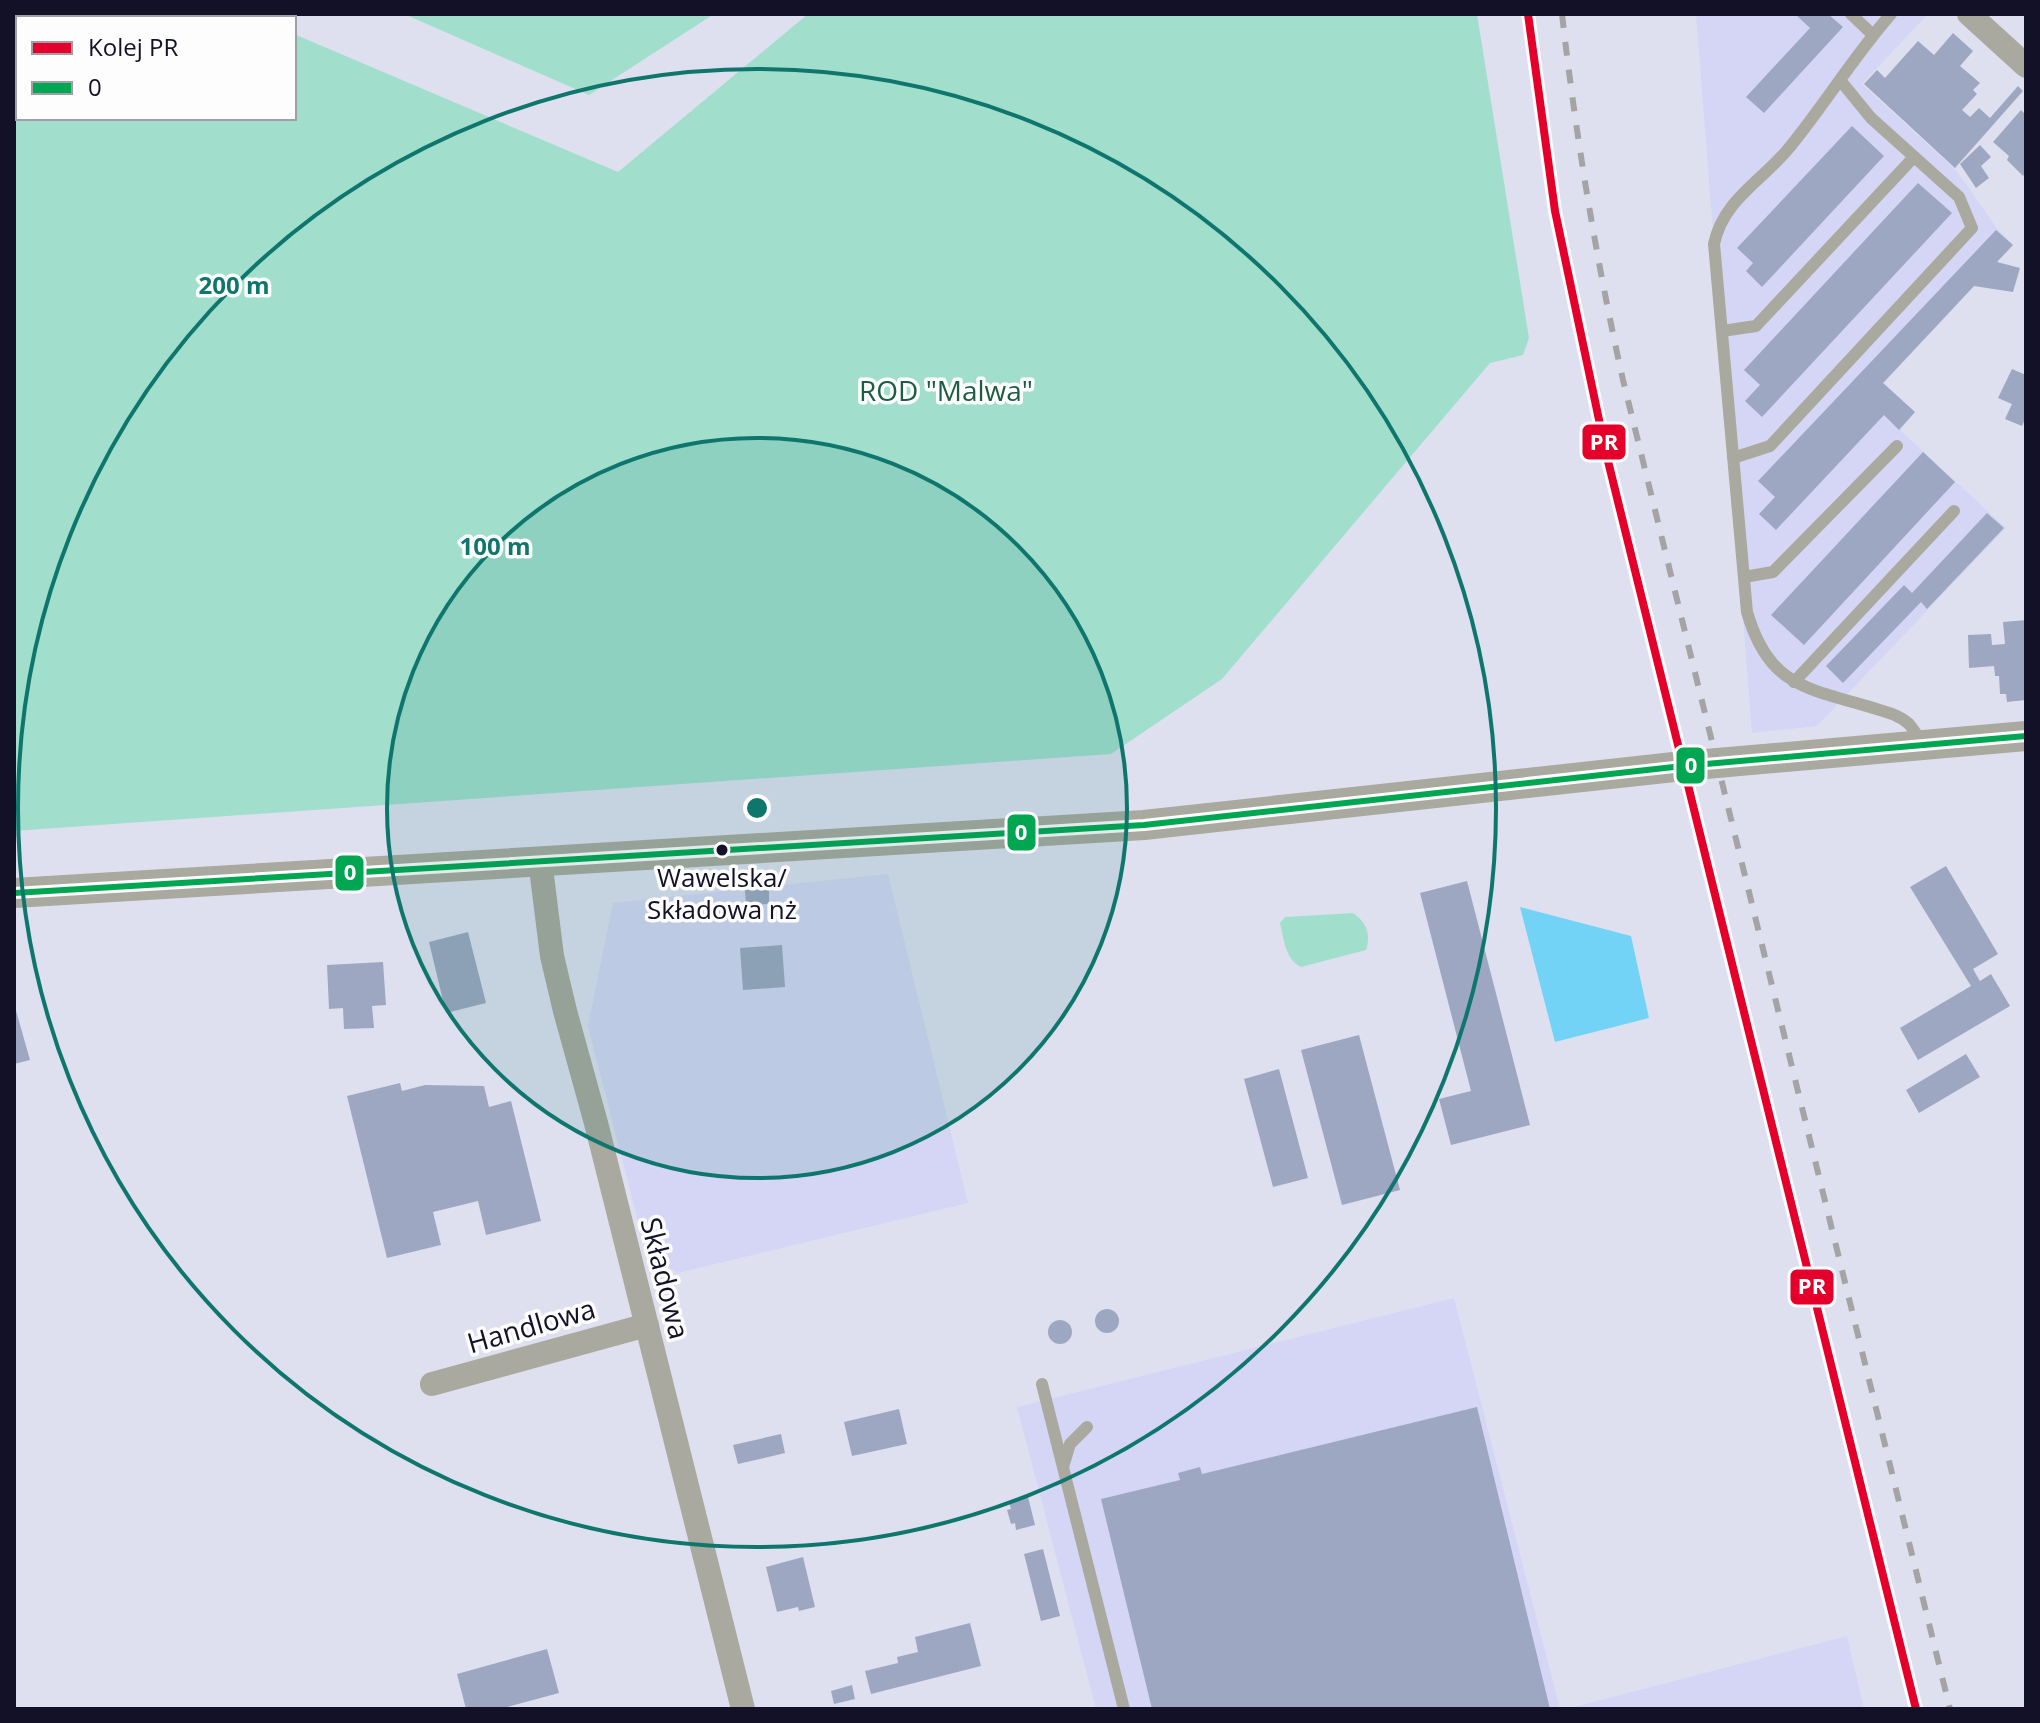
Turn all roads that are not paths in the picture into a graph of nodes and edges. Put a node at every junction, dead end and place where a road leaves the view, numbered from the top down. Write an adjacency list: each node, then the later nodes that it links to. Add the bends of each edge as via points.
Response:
1 (1851, 14): 4 (lane)
2 (1891, 14): 4 (lane)
3 (1969, 14): 5 (street)
4 (1873, 35): 6 (lane)
5 (2026, 66)
6 (1840, 80): 7 (lane); 8 (lane, via 1787,151 1728,209 1718,226 1714,244)
7 (1914, 157): 8 (lane, via 1756,326); 10 (lane, via 1959,197 1972,228 1770,446)
8 (1722, 331): 10 (lane)
9 (1897, 446): 12 (lane, via 1773,572)
10 (1733, 458): 12 (lane)
11 (1954, 511): 13 (lane)
12 (1744, 577): 13 (lane, via 1754,635)
13 (1794, 682): 15 (lane, via 1888,712 1910,725)
14 (2026, 736): 15 (street)
15 (1923, 745): 16 (street, via 1160,824)
16 (540, 860): 17 (street); 18 (street, Składowa, via 552,956)
17 (14, 893)
18 (647, 1325): 19 (street, Handlowa); 23 (street, Składowa)
19 (432, 1384)
20 (1042, 1384): 22 (lane)
21 (1087, 1427): 22 (lane, via 1070,1444)
22 (1063, 1467): 24 (lane)
23 (743, 1709)
24 (1124, 1709)

